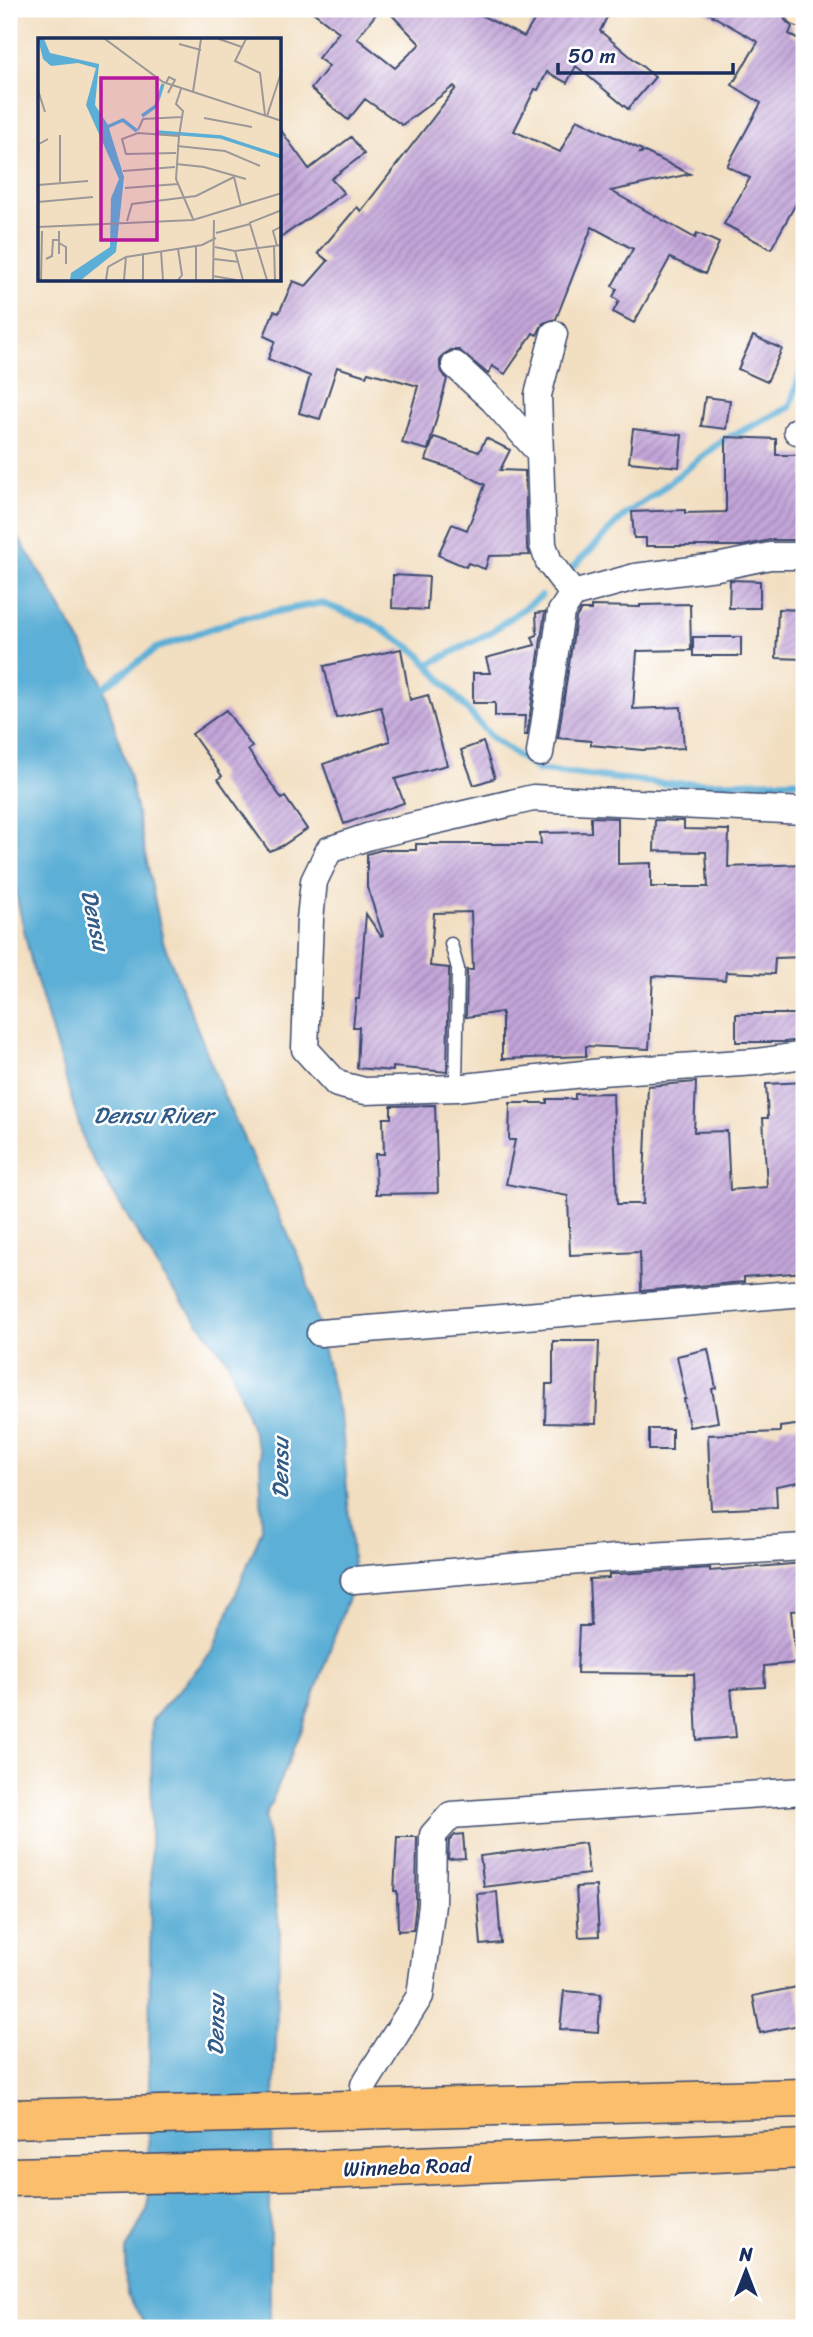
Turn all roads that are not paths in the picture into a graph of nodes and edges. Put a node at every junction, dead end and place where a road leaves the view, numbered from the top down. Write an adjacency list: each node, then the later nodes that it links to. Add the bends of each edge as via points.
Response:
1 (554, 334): 3 (street, via 538,396)
2 (455, 365): 3 (street)
3 (540, 453): 5 (street, via 543,544 549,562)
4 (804, 556): 5 (street, via 770,556 635,577)
5 (573, 594): 6 (street, via 561,612)
6 (540, 753)
7 (804, 811): 10 (street, via 533,798 329,849 314,881 305,1049 337,1084 365,1091)
8 (451, 944): 10 (lane, via 458,970)
9 (804, 1055): 10 (street)
10 (456, 1087)
11 (804, 1293): 12 (street)
12 (320, 1332)
13 (804, 1547): 14 (street)
14 (354, 1580)
15 (804, 1791): 16 (street, via 451,1815 433,1835 432,1905 420,1996)
16 (364, 2085)
17 (804, 2098): 18 (highway)
18 (9, 2119)
19 (804, 2150): 20 (highway, Winneba Road, via 323,2170)
20 (9, 2177)

